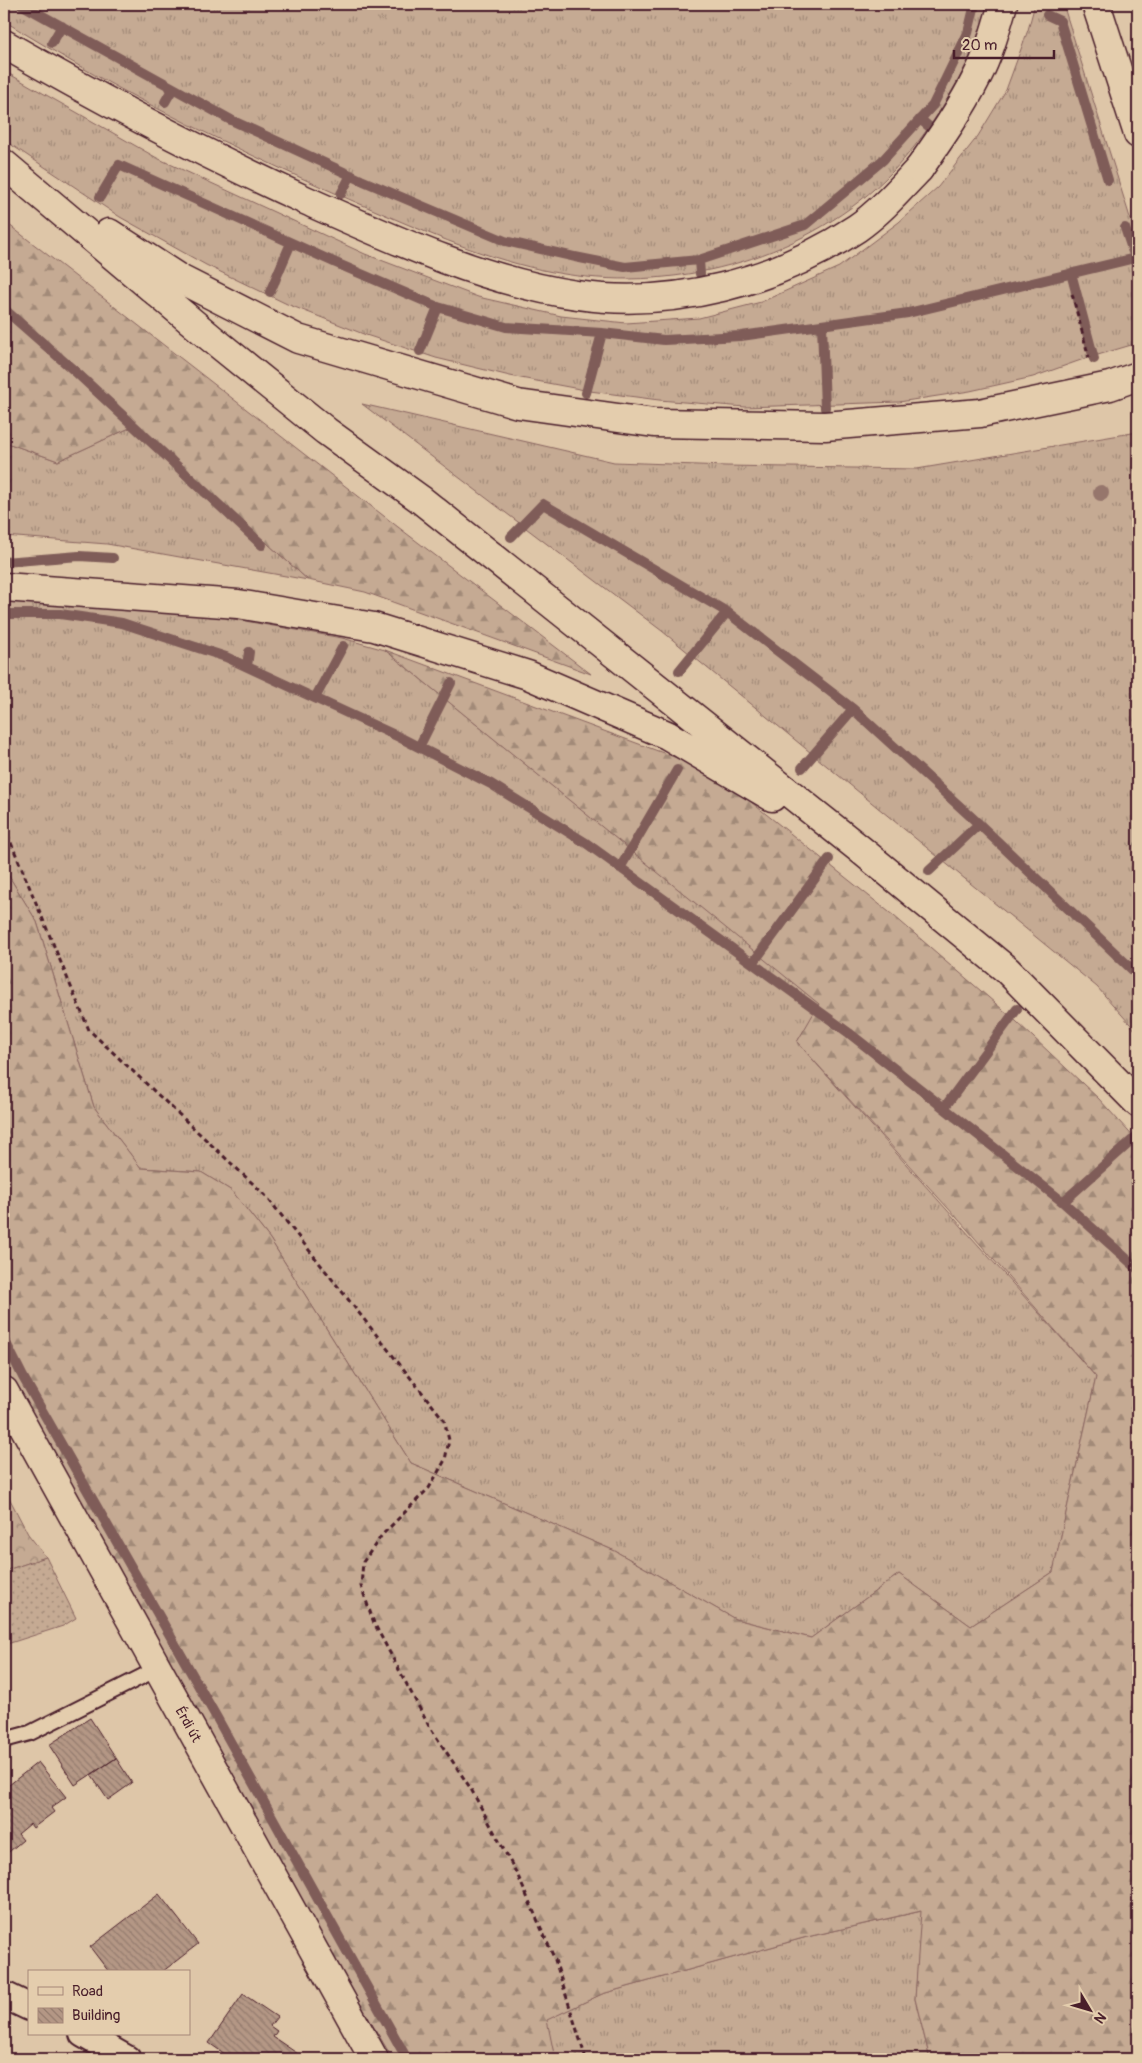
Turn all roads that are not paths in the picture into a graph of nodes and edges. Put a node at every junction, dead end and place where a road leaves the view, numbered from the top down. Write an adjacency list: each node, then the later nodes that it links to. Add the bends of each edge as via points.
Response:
1 (1003, 4): 3 (main road, via 977,77 948,127 919,169 858,227 796,262 730,286 635,299 575,295 461,265 338,215 201,151)
2 (1096, 4): 4 (main road)
3 (4, 44)
4 (1138, 134)
5 (4, 164): 6 (main road, via 180,279 298,339 518,404 654,423 825,426 980,413 1110,386); 8 (main road, via 326,431 420,499)
6 (1138, 376)
7 (4, 587): 8 (main road, via 238,604 374,627 528,675 667,735)
8 (861, 850): 9 (main road, via 1006,970)
9 (1138, 1103)
10 (4, 1391): 11 (main road, Érdi út)
11 (157, 1669): 12 (lane, via 30,1733); 17 (main road, Érdi út)
12 (4, 1740)
13 (4, 1995): 14 (street)
14 (28, 2007)
15 (87, 2036): 16 (street)
16 (127, 2059)
17 (374, 2059)

